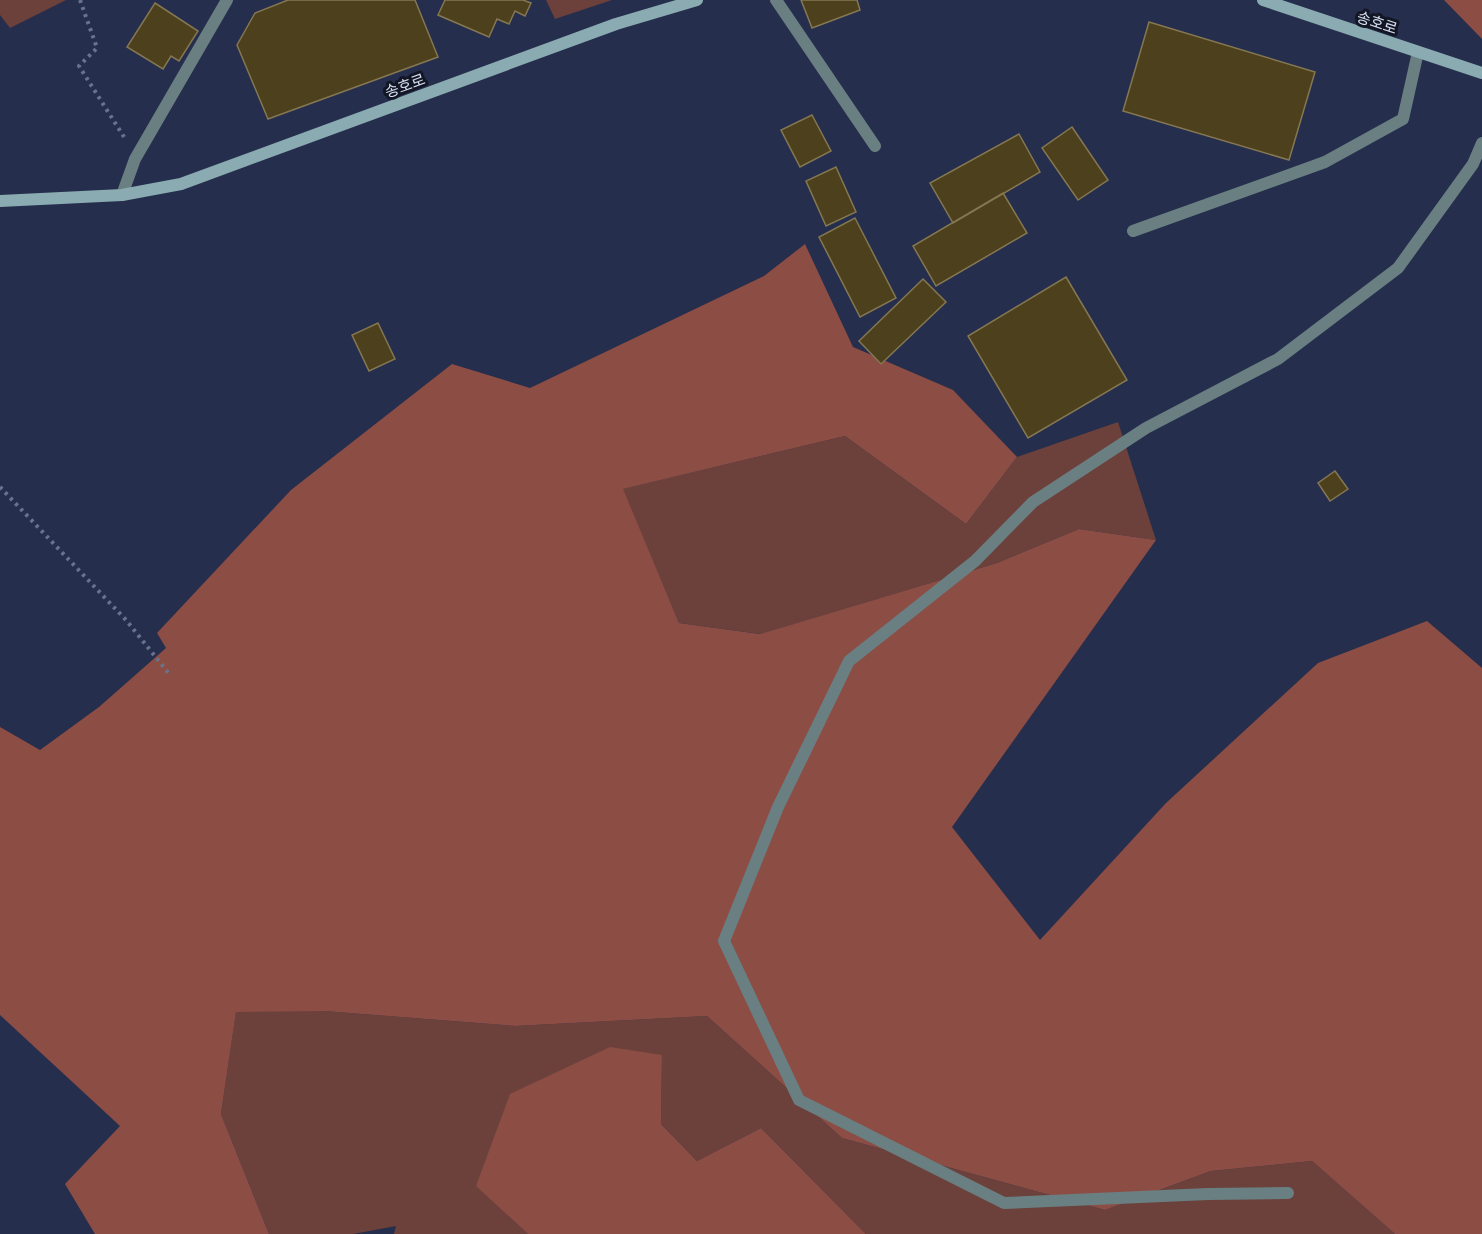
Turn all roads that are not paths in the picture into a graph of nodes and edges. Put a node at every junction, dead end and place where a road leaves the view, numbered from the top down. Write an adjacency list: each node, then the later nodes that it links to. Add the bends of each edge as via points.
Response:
1 (227, 0): 9 (street, via 135,159)
2 (697, 0): 9 (main road, 송호로, via 616,24 181,184)
3 (776, 0): 8 (street)
4 (1263, 0): 5 (main road, 송호로)
5 (1418, 52): 6 (main road, 송호로); 11 (street, via 1403,119 1325,162)
6 (1482, 73)
7 (1482, 143): 12 (street, via 1473,164 1398,268 1278,359 1146,428 1033,502 975,561 849,661 778,807 724,941 799,1100 1004,1203)
8 (875, 146)
9 (122, 195): 10 (main road, 송호로)
10 (0, 201)
11 (1133, 231)
12 (1288, 1193)

